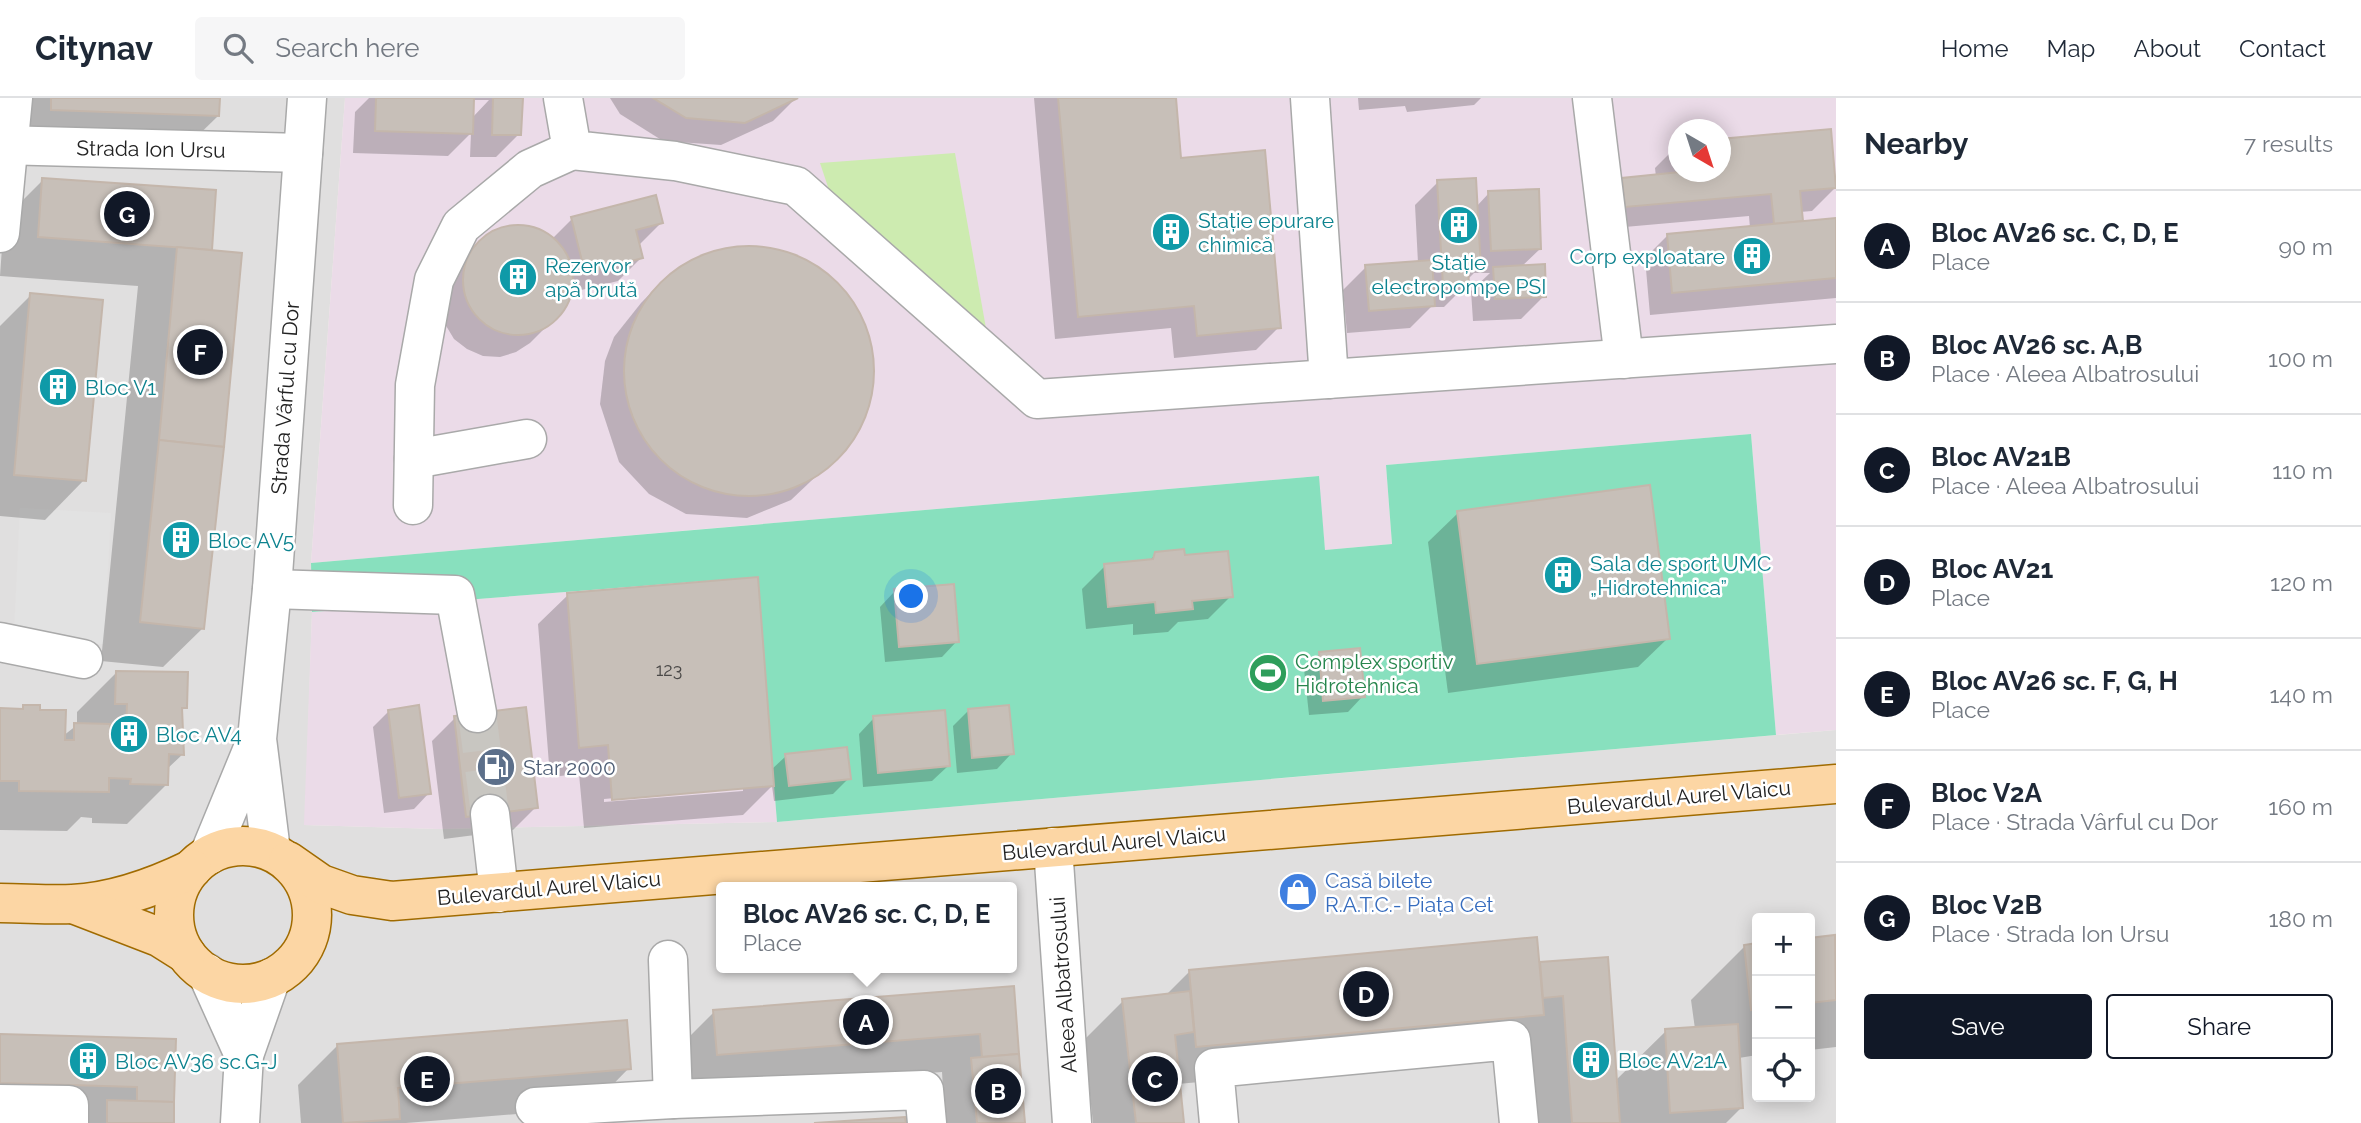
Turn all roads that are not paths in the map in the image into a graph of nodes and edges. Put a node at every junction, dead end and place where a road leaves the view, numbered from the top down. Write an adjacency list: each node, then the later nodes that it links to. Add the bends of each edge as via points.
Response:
1 (13, 98): 6 (street)
2 (307, 98): 8 (street, Strada Vârful cu Dor)
3 (563, 98): 7 (street)
4 (1310, 98): 12 (street)
5 (1592, 98): 11 (street)
6 (4, 145): 8 (street, Strada Ion Ursu); 9 (street)
7 (572, 150): 12 (street, via 676,161 796,186 1037,399); 14 (street, via 530,169 461,226 434,280 415,385)
8 (303, 153): 16 (street, Strada Vârful cu Dor)
9 (0, 233)
10 (1836, 344): 11 (street)
11 (1624, 359): 12 (street)
12 (1329, 379)
13 (527, 439): 14 (street)
14 (414, 459): 15 (street)
15 (413, 505)
16 (272, 589): 19 (street, via 455,595); 20 (street, Strada Vârful cu Dor)
17 (0, 642): 18 (street)
18 (83, 660)
19 (477, 713)
20 (257, 739): 24 (street, Strada Vârful cu Dor); 25 (street, Strada Vârful cu Dor)
21 (1836, 784): 23 (main road, Bulevardul Aurel Vlaicu)
22 (490, 814): 26 (street)
23 (1054, 847): 26 (main road, Bulevardul Aurel Vlaicu); 41 (street, Aleea Albatrosului)
24 (280, 856): 25 (main road, via 250,846 229,847); 27 (main road, Bulevardul Aurel Vlaicu, via 321,884); 30 (main road, via 303,880 312,902 312,926)
25 (200, 862): 29 (main road, via 163,884); 32 (main road, via 180,888 174,910 177,933)
26 (499, 892): 27 (main road, Bulevardul Aurel Vlaicu)
27 (392, 901): 30 (main road, Bulevardul Aurel Vlaicu, via 332,927)
28 (0, 902): 29 (main road)
29 (74, 904): 32 (main road, via 159,937)
30 (304, 949): 33 (main road)
31 (668, 960): 35 (street)
32 (197, 963): 33 (main road, via 227,982 249,984); 34 (street)
33 (271, 978): 34 (street)
34 (244, 1055): 39 (street)
35 (673, 1100): 37 (street); 40 (street, via 924,1090)
36 (0, 1104): 38 (street, via 69,1105)
37 (535, 1107)
38 (69, 1123)
39 (240, 1123)
40 (927, 1123)
41 (1072, 1123)
42 (1219, 1123): 43 (street, via 1214,1068 1511,1040)
43 (1519, 1123)

